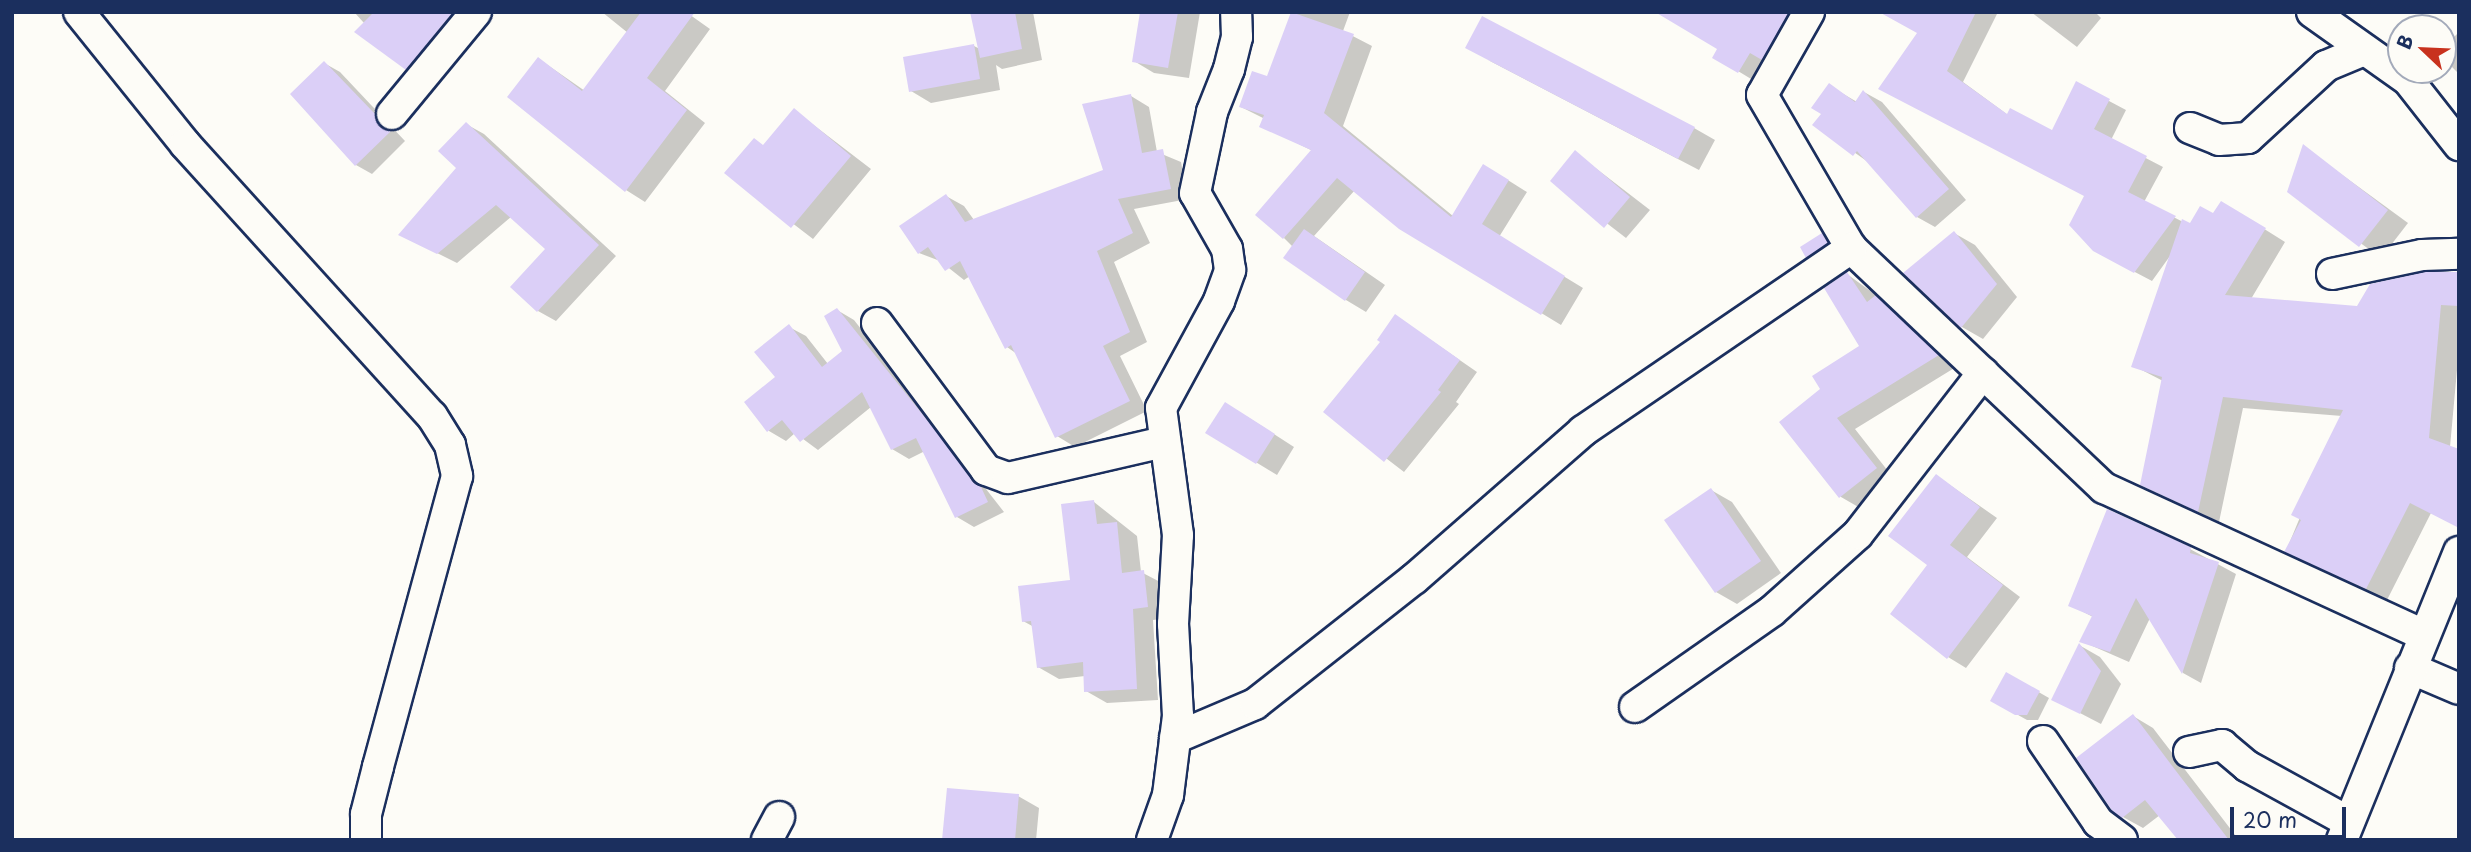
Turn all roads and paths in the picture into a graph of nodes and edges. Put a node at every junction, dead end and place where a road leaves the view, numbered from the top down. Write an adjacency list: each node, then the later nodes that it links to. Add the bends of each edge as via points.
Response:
1 (79, 12): 25 (street, via 177,134 432,416 450,444 457,476 366,814)
2 (476, 12): 7 (street)
3 (1236, 12): 15 (street, via 1234,48 1212,112 1195,192 1227,249 1230,270 1219,301 1165,396 1160,418)
4 (1809, 12): 10 (street, via 1762,95)
5 (2312, 12): 6 (street)
6 (2364, 50): 8 (street, via 2326,66 2248,138 2219,140); 9 (street, via 2408,79)
7 (392, 114)
8 (2190, 128)
9 (2459, 145)
10 (1851, 248): 14 (street); 21 (street, via 1583,431 1414,579 1265,696)
11 (2459, 254): 12 (street, via 2422,255)
12 (2332, 274)
13 (877, 323): 15 (street, via 986,470 1008,478)
14 (1983, 373): 17 (street, via 2104,488); 20 (street, via 1858,534 1772,611)
15 (1164, 442): 21 (street, via 1178,535 1172,624)
16 (2459, 552): 17 (street)
17 (2423, 635): 18 (street)
18 (2410, 668): 19 (street); 24 (street)
19 (2459, 689)
20 (1635, 707)
21 (1175, 738): 26 (street, via 1168,795)
22 (2043, 741): 27 (street, via 2098,822)
23 (2189, 752): 24 (street, via 2222,746)
24 (2345, 831)
25 (366, 840)
26 (1152, 840)
27 (2122, 840)

